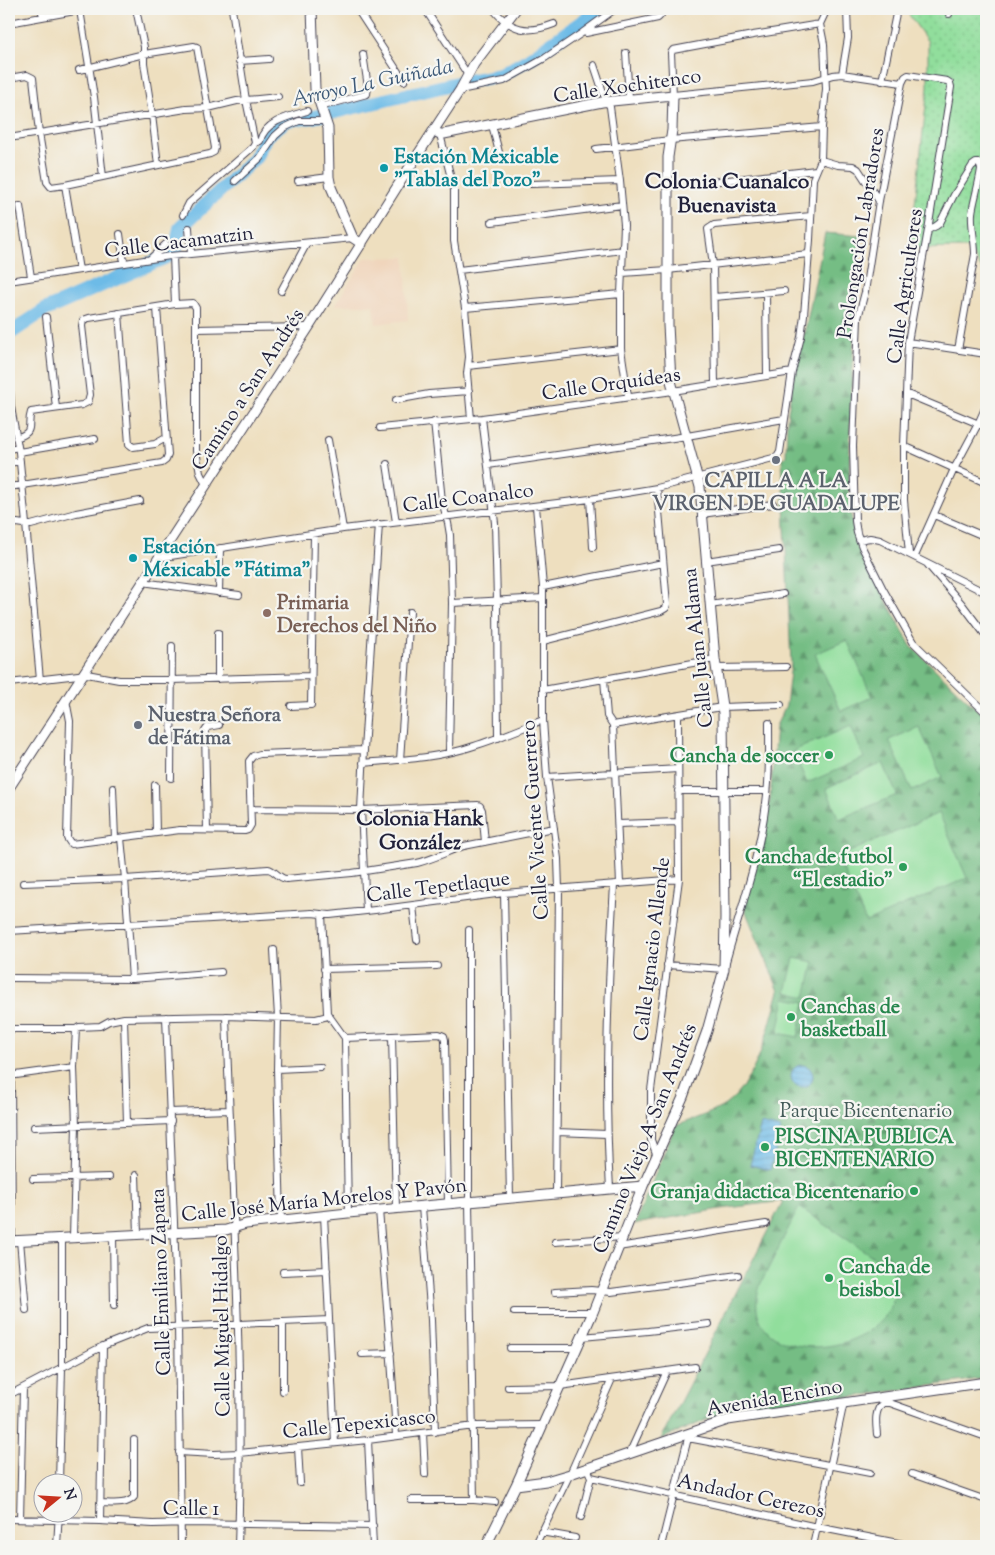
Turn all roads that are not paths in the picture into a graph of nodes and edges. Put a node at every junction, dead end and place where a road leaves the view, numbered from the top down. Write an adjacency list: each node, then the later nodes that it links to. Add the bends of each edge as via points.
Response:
1 (41, 9): 15 (street)
2 (83, 9): 15 (street); 27 (street)
3 (136, 9): 22 (street)
4 (232, 9): 25 (street)
5 (312, 9): 46 (street, via 314,89)
6 (357, 9): 33 (street)
7 (425, 9): 30 (street)
8 (494, 9): 16 (street)
9 (516, 9): 16 (street, Camino a San Andrés)
10 (615, 9): 20 (street)
11 (660, 9): 20 (street, via 658,18)
12 (827, 9): 19 (street)
13 (847, 9): 29 (street, via 848,38)
14 (897, 9): 34 (street)
15 (43, 16): 17 (street)
16 (506, 22): 18 (street, via 535,30); 30 (street, Camino a San Andrés)
17 (9, 23)
18 (554, 24)
19 (820, 24): 31 (street); 38 (street, via 673,50)
20 (582, 34): 37 (street, via 504,81)
21 (626, 53): 40 (street)
22 (144, 54): 27 (street); 43 (street, via 197,47); 45 (street)
23 (363, 54): 46 (street, via 367,94)
24 (269, 59): 25 (street)
25 (239, 61): 41 (street)
26 (594, 65): 42 (street)
27 (89, 67): 28 (street); 47 (street)
28 (79, 70)
29 (842, 74): 31 (street, Calle Xochitenco); 34 (street)
30 (468, 76): 37 (street, Camino a San Andrés)
31 (826, 77): 38 (street, Calle Xochitenco, via 813,81); 49 (street)
32 (9, 78): 50 (street, via 32,76)
33 (404, 80)
34 (882, 81): 35 (street)
35 (902, 83): 36 (street, Prolongación Labradores, via 906,76); 69 (street, Prolongación Labradores)
36 (950, 84): 76 (street, Calle Agricultores)
37 (460, 89): 51 (street, Camino a San Andrés)
38 (673, 94): 40 (street, Calle Xochitenco); 53 (street, Calle Juan Aldama)
39 (278, 97): 41 (street)
40 (629, 98): 42 (street, Calle Xochitenco)
41 (246, 100): 43 (street); 54 (street)
42 (608, 101): 48 (street, Calle Xochitenco); 55 (street)
43 (208, 108): 45 (street); 59 (street, via 214,152)
44 (307, 111): 54 (street, via 283,118 264,131)
45 (152, 114): 47 (street); 59 (street)
46 (323, 114): 54 (street, via 295,122); 62 (street, via 329,135)
47 (97, 123): 50 (street); 61 (street)
48 (492, 125): 51 (street, Calle Xochitenco); 57 (street)
49 (822, 127): 53 (street); 58 (street)
50 (39, 133): 52 (street); 68 (street, via 47,182 53,187)
51 (437, 133): 81 (street, Camino a San Andrés, via 402,179); 90 (street, via 454,190 454,241)
52 (9, 138)
53 (670, 140): 55 (street); 91 (street, Calle Juan Aldama)
54 (263, 142): 63 (street, via 260,158); 72 (street, via 253,147 189,203)
55 (616, 146): 56 (street); 65 (street)
56 (596, 149)
57 (501, 160)
58 (821, 160): 60 (street); 69 (street, via 858,168)
59 (158, 165): 61 (street)
60 (816, 170): 66 (street); 73 (street)
61 (103, 177): 68 (street)
62 (329, 177): 64 (street); 78 (street, via 333,194)
63 (236, 181)
64 (298, 181)
65 (620, 181): 67 (street); 70 (street)
66 (702, 183)
67 (532, 184)
68 (65, 185): 89 (street)
69 (879, 201): 165 (street, Prolongación Labradores, via 858,318 853,446 855,521)
70 (622, 205): 74 (street); 82 (street)
71 (20, 206): 93 (street)
72 (183, 215)
73 (811, 216): 84 (street); 88 (street, via 714,225 708,231)
74 (492, 222)
75 (189, 228): 83 (street)
76 (928, 230): 107 (street, Calle Agricultores); 109 (street, via 940,223 972,166 979,163 981,169 972,212 974,254)
77 (120, 234): 87 (street)
78 (353, 238): 79 (street, Calle Cacamatzin); 81 (street)
79 (307, 243): 83 (street, Calle Cacamatzin); 95 (street)
80 (166, 244): 86 (street)
81 (362, 244): 105 (street, Camino a San Andrés)
82 (623, 250): 90 (street); 92 (street)
83 (191, 254): 85 (street, Calle Cacamatzin)
84 (808, 254): 88 (street); 112 (street, via 804,315)
85 (172, 256): 86 (street, Calle Cacamatzin); 100 (street)
86 (151, 259): 87 (street, Calle Cacamatzin)
87 (124, 263): 89 (street, Calle Cacamatzin)
88 (713, 265): 91 (street); 99 (street)
89 (79, 270): 93 (street, Calle Cacamatzin)
90 (459, 270): 102 (street)
91 (668, 270): 92 (street); 117 (street, Calle Juan Aldama, via 669,356)
92 (622, 273): 98 (street)
93 (31, 277): 94 (street, Calle Cacamatzin)
94 (9, 281)
95 (280, 291)
96 (784, 291): 97 (street)
97 (766, 293): 99 (street); 114 (street)
98 (621, 294): 102 (street); 108 (street)
99 (714, 297): 115 (street)
100 (175, 304): 101 (street); 106 (street, via 194,304)
101 (157, 308): 103 (street); 133 (street)
102 (465, 308): 111 (street)
103 (119, 313): 123 (street, via 83,320 88,402); 133 (street, via 129,444 132,447 155,444)
104 (46, 317): 123 (street)
105 (309, 327): 106 (street); 147 (street, Camino a San Andrés)
106 (196, 329): 147 (street, via 196,451)
107 (908, 342): 109 (street); 118 (street, Calle Agricultores)
108 (621, 349): 111 (street); 119 (street)
109 (958, 350): 110 (street)
110 (986, 354)
111 (468, 366): 116 (street)
112 (792, 372): 114 (street, Calle Orquídeas); 126 (street)
113 (9, 375): 122 (street)
114 (767, 375): 115 (street, Calle Orquídeas)
115 (715, 384): 117 (street, Calle Orquídeas)
116 (469, 391): 120 (street); 125 (street)
117 (673, 391): 119 (street, Calle Orquídeas); 131 (street, Calle Juan Aldama)
118 (907, 394): 128 (street); 136 (street, Calle Agricultores)
119 (628, 396): 124 (street, Calle Orquídeas)
120 (396, 400)
121 (986, 406): 128 (street)
122 (10, 408): 132 (street)
123 (56, 408): 132 (street, via 31,412 29,430)
124 (482, 418): 125 (street, Calle Orquídeas); 142 (street)
125 (471, 419): 127 (street, Calle Orquídeas)
126 (784, 419): 131 (street); 144 (street, Calle Coanalco, via 775,458)
127 (434, 422): 130 (street, Calle Orquídeas); 157 (street)
128 (978, 424): 129 (street); 143 (street)
129 (986, 427)
130 (380, 428)
131 (687, 436): 142 (street); 144 (street, Calle Juan Aldama)
132 (16, 438): 138 (street)
133 (166, 438): 146 (street, via 168,458 162,463)
134 (95, 439): 138 (street)
135 (328, 440): 162 (street)
136 (904, 446): 143 (street); 169 (street, Calle Agricultores, via 904,500)
137 (9, 449): 138 (street)
138 (18, 450): 139 (street)
139 (20, 461): 140 (street); 146 (street)
140 (9, 463)
141 (387, 464): 158 (street)
142 (488, 465): 154 (street)
143 (954, 469): 145 (street); 156 (street)
144 (698, 478): 149 (street, Calle Coanalco); 155 (street, Calle Juan Aldama)
145 (986, 484)
146 (22, 485): 148 (street); 159 (street)
147 (206, 485): 170 (street, Camino a San Andrés)
148 (9, 487)
149 (657, 488): 150 (street, Calle Coanalco); 173 (street)
150 (590, 499): 153 (street, Calle Coanalco); 166 (street)
151 (140, 501): 159 (street)
152 (773, 504): 155 (street)
153 (536, 506): 154 (street, Calle Coanalco); 175 (street, Calle Vicente Guerrero)
154 (493, 511): 157 (street, Calle Coanalco); 181 (street)
155 (702, 514): 171 (street, Calle Juan Aldama)
156 (934, 515): 164 (street); 169 (street)
157 (446, 516): 158 (street, Calle Coanalco); 182 (street, via 450,535)
158 (396, 522): 160 (street, Calle Coanalco)
159 (26, 524): 161 (street); 195 (street)
160 (379, 524): 162 (street, Calle Coanalco); 210 (street)
161 (9, 525)
162 (343, 529): 163 (street, Calle Coanalco)
163 (314, 534): 167 (street, Calle Coanalco); 192 (street)
164 (986, 537)
165 (859, 540): 169 (street, via 876,539); 203 (street, Prolongación Labradores, via 915,645)
166 (593, 547)
167 (220, 548): 170 (street, Calle Coanalco); 176 (street)
168 (779, 550): 171 (street)
169 (912, 555): 172 (street)
170 (158, 558): 174 (street, Camino a San Andrés)
171 (706, 561): 183 (street, Calle Juan Aldama)
172 (924, 561): 177 (street); 186 (street)
173 (664, 563): 175 (street); 187 (street, via 666,608)
174 (142, 582): 176 (street); 191 (street, Camino a San Andrés)
175 (542, 587): 180 (street, Calle Vicente Guerrero)
176 (219, 593): 179 (street)
177 (986, 593)
178 (783, 594): 183 (street)
179 (239, 595)
180 (543, 598): 181 (street); 187 (street, Calle Vicente Guerrero)
181 (497, 600): 182 (street); 209 (street)
182 (452, 604): 211 (street)
183 (710, 605): 189 (street, Calle Juan Aldama)
184 (410, 612): 212 (street)
185 (218, 633): 193 (street)
186 (986, 636)
187 (543, 641): 198 (street, Calle Vicente Guerrero)
188 (172, 646): 196 (street)
189 (716, 664): 190 (street); 194 (street); 202 (street, Calle Juan Aldama)
190 (786, 667)
191 (82, 675): 195 (street); 196 (street, via 119,680); 199 (street, Camino a San Andrés)
192 (311, 676): 193 (street); 201 (street, via 311,705)
193 (218, 679): 196 (street)
194 (604, 679): 198 (street); 208 (street, Calle Ignacio Allende, via 607,716)
195 (40, 680): 197 (street)
196 (171, 680): 217 (street)
197 (9, 683)
198 (543, 690): 205 (street, Calle Vicente Guerrero)
199 (66, 700): 219 (street, Camino a San Andrés); 231 (street, via 70,722 67,838 74,844)
200 (781, 705): 202 (street)
201 (291, 706)
202 (722, 707): 204 (street); 222 (street, Calle Juan Aldama)
203 (986, 713)
204 (678, 715): 208 (street); 214 (street, Calle Ignacio Allende)
205 (543, 720): 209 (street); 216 (street, Calle Vicente Guerrero)
206 (769, 723): 223 (street, Camino Viejo A San Andrés)
207 (219, 725): 229 (street, via 208,727 206,731)
208 (613, 725): 215 (street, Calle Ignacio Allende)
209 (498, 738): 211 (street)
210 (364, 750): 213 (street); 224 (street, via 253,756 250,760)
211 (449, 752): 212 (street)
212 (400, 760): 213 (street)
213 (363, 764): 225 (street)
214 (678, 769): 215 (street); 221 (street, Calle Ignacio Allende)
215 (614, 772): 216 (street); 227 (street, Calle Ignacio Allende)
216 (547, 777): 228 (street, Calle Vicente Guerrero)
217 (171, 778)
218 (155, 785): 230 (street)
219 (9, 788)
220 (113, 788): 231 (street)
221 (678, 790): 222 (street); 226 (street, Calle Ignacio Allende)
222 (724, 790): 223 (street); 251 (street, Calle Juan Aldama)
223 (768, 791): 251 (street, Camino Viejo A San Andrés, via 758,849)
224 (251, 809): 225 (street); 229 (street, via 248,830)
225 (361, 810): 232 (street, via 478,805 482,810); 233 (street)
226 (678, 822): 227 (street); 235 (street, Calle Ignacio Allende)
227 (618, 824): 237 (street, Calle Ignacio Allende)
228 (554, 828): 232 (street); 238 (street, Calle Vicente Guerrero)
229 (206, 830): 230 (street)
230 (156, 833): 231 (street)
231 (118, 838): 234 (street)
232 (485, 842): 233 (street, via 451,850 430,860)
233 (364, 872): 234 (street, via 286,878 268,869); 241 (street)
234 (125, 878): 236 (street); 243 (street)
235 (678, 879): 237 (street, Calle Tepetlaque); 248 (street, Calle Ignacio Allende)
236 (22, 883)
237 (617, 884): 238 (street, Calle Tepetlaque); 275 (street, via 608,987)
238 (559, 889): 239 (street, Calle Tepetlaque); 274 (street, Calle Vicente Guerrero)
239 (504, 893): 240 (street, Calle Tepetlaque); 284 (street)
240 (413, 906): 241 (street, Calle Tepetlaque); 246 (street)
241 (366, 911): 242 (street, Calle Tepetlaque)
242 (322, 914): 243 (street, Calle Tepetlaque); 250 (street)
243 (128, 925): 245 (street, Calle Tepetlaque); 254 (street)
244 (469, 930): 285 (street)
245 (9, 932)
246 (417, 940)
247 (274, 950): 258 (street)
248 (666, 965): 251 (street); 276 (street, Calle Ignacio Allende, via 651,1090 651,1140)
249 (436, 966): 250 (street)
250 (324, 969): 256 (street)
251 (724, 969): 276 (street, Camino Viejo A San Andrés, via 696,1064)
252 (221, 972): 254 (street)
253 (9, 978): 254 (street)
254 (132, 979)
255 (226, 1016): 257 (street); 258 (street); 268 (street, Calle Miguel Hidalgo)
256 (328, 1016): 258 (street, via 316,1019); 263 (street)
257 (166, 1017): 259 (street); 269 (street, Calle Emiliano Zapata)
258 (278, 1017): 266 (street)
259 (124, 1018): 261 (street); 271 (street)
260 (9, 1029): 261 (street)
261 (76, 1029): 264 (street)
262 (392, 1036): 263 (street); 286 (street, via 444,1036); 288 (street)
263 (345, 1038): 290 (street)
264 (74, 1066): 267 (street); 272 (street)
265 (320, 1067): 266 (street)
266 (277, 1069): 292 (street)
267 (10, 1076): 301 (street)
268 (230, 1110): 269 (street); 294 (street, Calle Miguel Hidalgo)
269 (170, 1112): 270 (street, Calle Emiliano Zapata)
270 (171, 1121): 271 (street); 295 (street, Calle Emiliano Zapata)
271 (127, 1123): 272 (street)
272 (76, 1125): 273 (street); 279 (street)
273 (34, 1127)
274 (557, 1132): 275 (street); 283 (street, Calle Vicente Guerrero)
275 (607, 1134): 282 (street)
276 (656, 1156): 281 (street, Camino Viejo A San Andrés)
277 (136, 1175): 296 (street)
278 (109, 1176): 279 (street)
279 (75, 1178): 280 (street); 299 (street)
280 (33, 1179)
281 (643, 1186): 282 (street, Calle José María Morelos Y Pavón); 300 (street, Camino Viejo A San Andrés)
282 (610, 1189): 283 (street, Calle José María Morelos Y Pavón)
283 (556, 1194): 284 (street, Calle José María Morelos Y Pavón)
284 (510, 1198): 285 (street, Calle José María Morelos Y Pavón)
285 (469, 1202): 286 (street, Calle José María Morelos Y Pavón); 337 (street)
286 (448, 1204): 287 (street, Calle José María Morelos Y Pavón)
287 (422, 1207): 288 (street, Calle José María Morelos Y Pavón); 338 (street)
288 (396, 1209): 289 (street, Calle José María Morelos Y Pavón)
289 (379, 1210): 290 (street, Calle José María Morelos Y Pavón); 322 (street)
290 (348, 1213): 291 (street, Calle José María Morelos Y Pavón)
291 (324, 1215): 292 (street, Calle José María Morelos Y Pavón); 304 (street)
292 (281, 1220): 294 (street, Calle José María Morelos Y Pavón)
293 (766, 1224): 303 (street)
294 (236, 1227): 295 (street, Calle José María Morelos Y Pavón); 315 (street, Calle Miguel Hidalgo)
295 (175, 1232): 296 (street, Calle José María Morelos Y Pavón); 317 (street, Calle Emiliano Zapata)
296 (138, 1234): 297 (street, Calle José María Morelos Y Pavón)
297 (113, 1235): 299 (street, Calle José María Morelos Y Pavón); 309 (street)
298 (62, 1237): 299 (street, Calle José María Morelos Y Pavón); 301 (street, Calle José María Morelos Y Pavón); 325 (street)
299 (73, 1237)
300 (622, 1237): 302 (street); 303 (street, Camino Viejo A San Andrés)
301 (13, 1240): 310 (street)
302 (555, 1242)
303 (618, 1247): 307 (street, Camino Viejo A San Andrés)
304 (327, 1270): 305 (street); 313 (street)
305 (283, 1272)
306 (738, 1275): 307 (street)
307 (602, 1291): 308 (street); 312 (street, Camino Viejo A San Andrés)
308 (555, 1292)
309 (114, 1305)
310 (26, 1310)
311 (514, 1312): 312 (street)
312 (593, 1312): 318 (street, Camino Viejo A San Andrés)
313 (329, 1320): 314 (street); 346 (street)
314 (283, 1322): 315 (street); 332 (street)
315 (238, 1324): 317 (street); 350 (street, Calle Miguel Hidalgo)
316 (709, 1324): 318 (street)
317 (178, 1326): 319 (street, via 148,1328); 348 (street, Calle Emiliano Zapata)
318 (582, 1337): 321 (street, Camino Viejo A San Andrés)
319 (103, 1346): 325 (street); 366 (street)
320 (510, 1348): 321 (street)
321 (577, 1348): 329 (street, Camino Viejo A San Andrés)
322 (391, 1353): 323 (street); 342 (street)
323 (362, 1354)
324 (695, 1367): 326 (street)
325 (62, 1368): 330 (street); 353 (street)
326 (667, 1371): 327 (street); 349 (street)
327 (612, 1379): 329 (street); 356 (street)
328 (986, 1382): 334 (street, Avenida Encino)
329 (560, 1386): 331 (street); 336 (street, Camino Viejo A San Andrés)
330 (23, 1388): 333 (street); 370 (street)
331 (508, 1388)
332 (283, 1391)
333 (9, 1395)
334 (884, 1400): 335 (street, Avenida Encino); 340 (street, via 878,1406); 343 (street)
335 (844, 1402): 341 (street, Avenida Encino, via 728,1420); 351 (street)
336 (542, 1425): 337 (street, Calle Tepexicasco); 360 (street, Camino Viejo A San Andrés)
337 (474, 1426): 338 (street, Calle Tepexicasco); 363 (street)
338 (435, 1432): 339 (street, Calle Tepexicasco)
339 (423, 1433): 342 (street, Calle Tepexicasco); 355 (street)
340 (877, 1434)
341 (689, 1435): 349 (street, Avenida Encino); 351 (street); 361 (street)
342 (396, 1436): 345 (street, Calle Tepexicasco)
343 (986, 1437)
344 (134, 1440): 366 (street, via 133,1500)
345 (368, 1440): 346 (street, Calle Tepexicasco); 376 (street)
346 (335, 1443): 347 (street, Calle Tepexicasco)
347 (298, 1447): 350 (street, Calle Tepexicasco); 359 (street)
348 (179, 1452): 350 (street, Calle Tepexicasco); 374 (street, Calle Emiliano Zapata)
349 (630, 1452): 352 (street, Avenida Encino)
350 (239, 1453): 375 (street, Calle Miguel Hidalgo)
351 (830, 1465): 354 (street); 377 (street)
352 (587, 1468): 356 (street, Avenida Encino); 358 (street)
353 (59, 1472)
354 (870, 1473)
355 (425, 1474)
356 (570, 1474): 360 (street, Avenida Encino); 378 (street)
357 (912, 1474): 364 (street)
358 (591, 1477): 361 (street, Andador Cerezos); 368 (street)
359 (300, 1483)
360 (516, 1485): 384 (street, Camino Viejo A San Andrés)
361 (674, 1494): 377 (street, Andador Cerezos); 386 (street)
362 (411, 1500): 363 (street)
363 (474, 1500): 365 (street)
364 (986, 1500)
365 (495, 1502)
366 (100, 1504): 372 (street)
367 (32, 1518): 370 (street, Calle 1)
368 (581, 1518)
369 (9, 1519): 370 (street, Calle 1)
370 (20, 1519)
371 (82, 1519): 372 (street, Calle 1)
372 (100, 1521): 374 (street, Calle 1)
373 (59, 1522): 380 (street)
374 (181, 1523): 375 (street, Calle 1); 381 (street, Calle Emiliano Zapata)
375 (239, 1524): 376 (street, Calle 1); 382 (street, Calle Miguel Hidalgo)
376 (373, 1526): 383 (street)
377 (818, 1527): 387 (street); 388 (street, Andador Cerezos)
378 (542, 1532): 379 (street); 385 (street)
379 (574, 1538)
380 (57, 1546)
381 (181, 1546)
382 (238, 1546)
383 (374, 1546)
384 (486, 1546)
385 (535, 1546)
386 (660, 1546)
387 (813, 1546)
388 (912, 1546)

